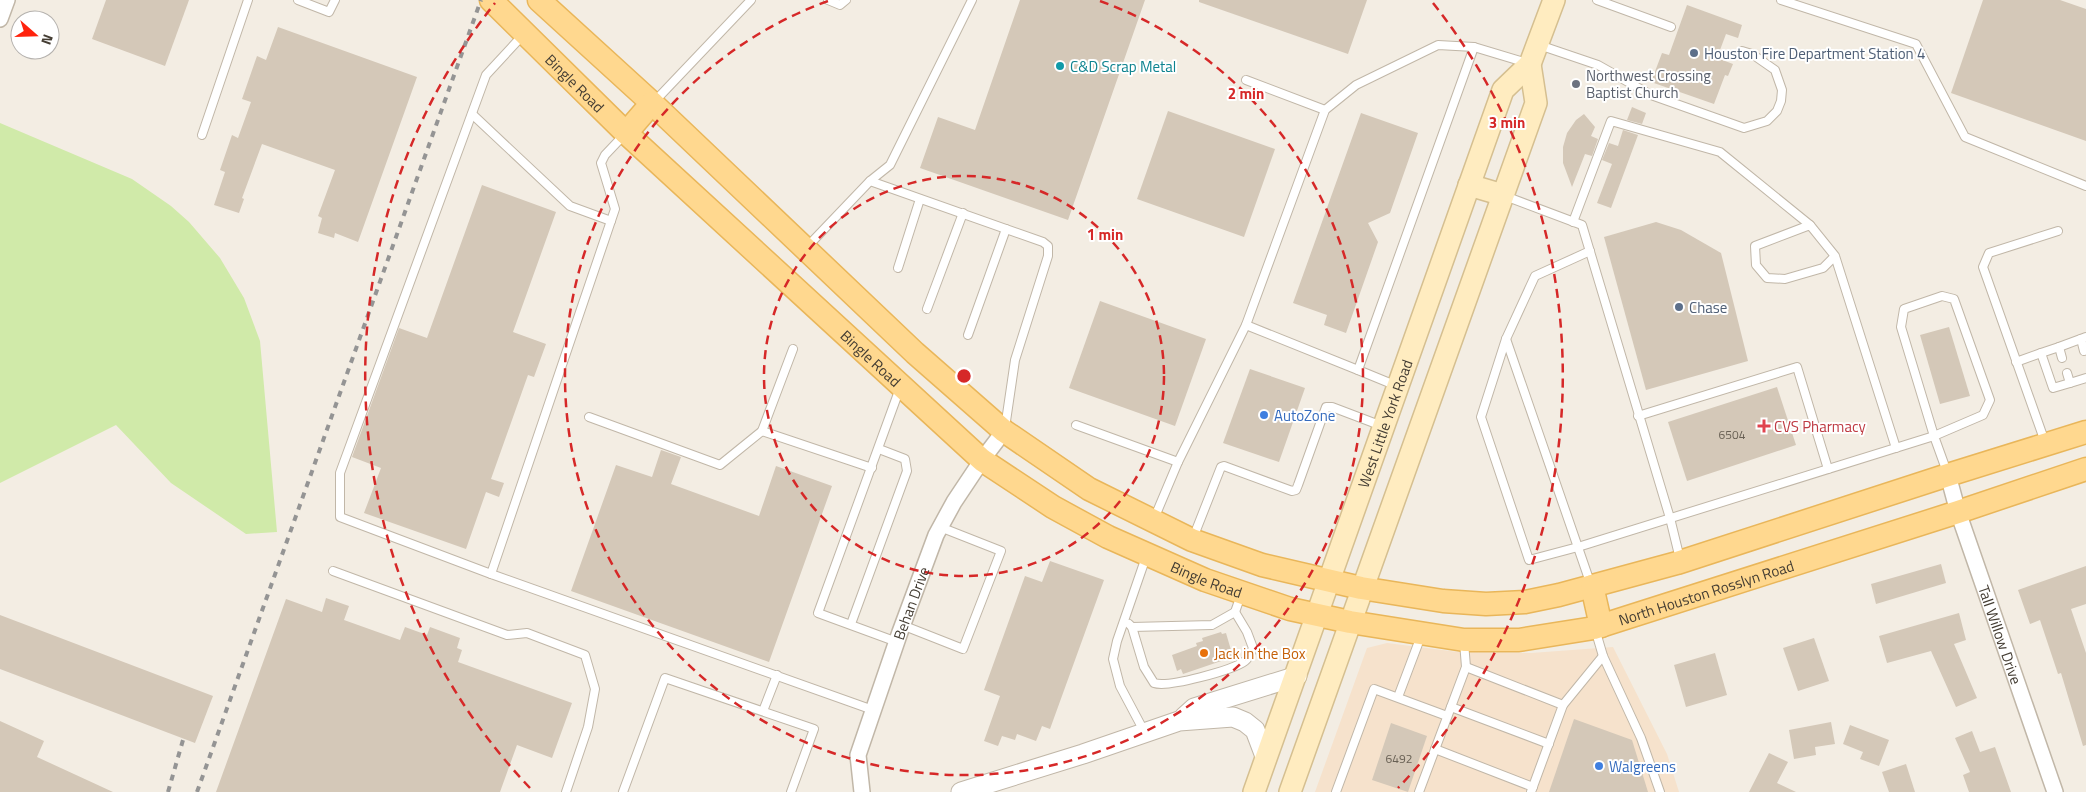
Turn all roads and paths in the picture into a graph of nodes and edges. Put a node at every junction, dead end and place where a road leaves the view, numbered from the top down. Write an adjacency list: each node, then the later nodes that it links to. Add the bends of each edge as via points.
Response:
1 (248, 0): 24 (lane)
2 (298, 0): 3 (lane, via 329,12)
3 (335, 0)
4 (490, 0): 14 (main road, Bingle Road)
5 (539, 0): 20 (main road, Bingle Road)
6 (750, 0): 20 (lane)
7 (828, 0): 8 (lane, via 840,5)
8 (846, 0)
9 (972, 0): 25 (lane, via 890,165)
10 (1554, 0): 15 (main road, West Little York Road)
11 (1596, 0): 13 (lane)
12 (1781, 0): 27 (lane, via 1916,44 1965,137)
13 (1670, 27)
14 (524, 33): 22 (lane, via 486,75); 23 (main road, Bingle Road)
15 (1538, 44): 17 (lane, via 1598,65 1651,95 1744,128 1767,121 1777,111 1782,90 1775,70); 18 (main road, West Little York Road)
16 (1474, 47): 18 (lane); 21 (lane, via 1438,45 1356,85); 51 (lane)
17 (1742, 51)
18 (1530, 64): 26 (main road, West Little York Road, via 1503,90); 28 (main road, via 1536,103)
19 (1246, 80): 21 (lane)
20 (652, 103): 23 (main road); 36 (main road, Bingle Road)
21 (1325, 110): 41 (lane)
22 (472, 114): 31 (lane, via 570,206); 83 (lane, via 340,473 340,517)
23 (626, 133): 31 (lane, via 601,163 615,210); 55 (main road, Bingle Road)
24 (202, 135)
25 (870, 181): 29 (lane); 36 (lane)
26 (1469, 184): 28 (main road); 56 (main road, West Little York Road)
27 (2086, 186)
28 (1503, 195): 32 (lane); 86 (main road)
29 (920, 198): 30 (lane); 39 (lane)
30 (962, 214): 34 (lane); 40 (lane)
31 (611, 221): 83 (lane)
32 (1573, 222): 33 (lane, via 1611,121 1720,152); 37 (lane, via 1582,226)
33 (1810, 225): 38 (lane); 38 (lane, via 1755,246 1756,265 1767,278 1785,279 1823,268)
34 (1006, 229): 42 (lane); 62 (lane, via 1043,242 1048,251 1015,360)
35 (2058, 231): 50 (lane, via 1989,253 1983,267)
36 (805, 249): 62 (main road, Bingle Road, via 915,353)
37 (1590, 251): 44 (lane, via 1535,276); 57 (lane)
38 (1835, 256): 66 (lane)
39 (898, 268)
40 (927, 310)
41 (1246, 325): 51 (lane); 69 (lane)
42 (968, 335)
43 (2083, 338): 45 (lane); 47 (lane)
44 (1506, 339): 79 (lane); 79 (lane, via 1480,417 1529,560)
45 (2059, 347): 48 (lane); 49 (lane)
46 (793, 349): 61 (lane)
47 (2084, 351)
48 (2041, 353): 50 (lane); 54 (lane, via 2053,388)
49 (2062, 358)
50 (2016, 362): 65 (lane)
51 (1358, 370): 56 (lane)
52 (2067, 372): 54 (lane)
53 (2086, 378): 54 (lane)
54 (2070, 383)
55 (901, 386): 67 (lane); 68 (main road, Bingle Road)
56 (1398, 387): 60 (main road, West Little York Road)
57 (1638, 416): 71 (lane, via 1797,368); 75 (lane)
58 (589, 417): 61 (lane, via 720,465)
59 (1076, 425): 69 (lane)
60 (1384, 426): 78 (lane, via 1332,406 1326,407 1296,490 1220,467); 84 (main road, West Little York Road)
61 (762, 431): 70 (lane)
62 (1004, 431): 68 (street, Behan Drive); 76 (main road, Bingle Road, via 1089,490)
63 (2086, 432): 65 (main road)
64 (1934, 436): 64 (lane, via 1983,415 1990,400 1954,299 1942,296 1904,309 1901,327); 66 (lane); 73 (lane)
65 (2046, 444): 73 (main road)
66 (1896, 448): 71 (lane)
67 (878, 449): 70 (lane); 91 (lane, via 905,459 907,470)
68 (982, 460): 77 (street, Behan Drive); 80 (main road, Bingle Road, via 1053,507)
69 (1178, 462): 76 (lane)
70 (872, 468): 91 (lane, via 818,613)
71 (1828, 469): 75 (lane)
72 (2086, 469): 74 (main road, North Houston Rosslyn Road)
73 (1948, 475): 74 (street, Tall Willow Drive); 81 (main road)
74 (1958, 512): 94 (main road, North Houston Rosslyn Road); 124 (street, Tall Willow Drive)
75 (1670, 518): 79 (lane); 81 (lane)
76 (1153, 521): 78 (main road, Bingle Road)
77 (940, 528): 92 (street, Behan Drive); 92 (lane, via 1001,551 963,649)
78 (1192, 540): 84 (main road, Bingle Road, via 1262,565)
79 (1578, 546): 85 (lane)
80 (1147, 554): 87 (main road, Bingle Road, via 1205,580); 89 (lane)
81 (1681, 562): 85 (main road)
82 (333, 571): 117 (lane, via 507,635 527,634 585,655 595,689 588,727)
83 (491, 574): 100 (lane)
84 (1330, 580): 86 (main road, Bingle Road); 88 (main road, West Little York Road)
85 (1592, 586): 86 (main road, via 1525,602 1486,604); 94 (main road)
86 (1361, 588): 90 (main road)
87 (1238, 602): 88 (main road, Bingle Road); 93 (lane, via 1212,625); 93 (lane, via 1253,648 1246,661 1232,668 1171,684 1154,683 1144,667)
88 (1317, 616): 90 (main road, North Houston Rosslyn Road); 101 (main road, West Little York Road)
89 (1125, 619): 93 (lane); 109 (lane, via 1114,660 1120,686)
90 (1350, 622): 95 (main road, North Houston Rosslyn Road); 115 (main road)
91 (851, 624): 97 (lane)
92 (902, 625): 97 (street, Behan Drive)
93 (1132, 627)
94 (1598, 627): 96 (main road, North Houston Rosslyn Road, via 1519,640); 98 (lane)
95 (1422, 634): 96 (main road, North Houston Rosslyn Road); 102 (lane)
96 (1464, 640): 99 (lane)
97 (896, 642): 105 (street, Behan Drive)
98 (1603, 656): 103 (lane); 123 (lane, via 1641,738)
99 (1466, 667): 103 (lane); 104 (lane)
100 (777, 675): 105 (lane); 106 (lane)
101 (1297, 676): 108 (street, via 1194,708); 112 (main road, West Little York Road)
102 (1398, 697): 107 (lane); 122 (lane, via 1374,689)
103 (1563, 705): 110 (lane)
104 (1451, 707): 107 (lane); 110 (lane)
105 (873, 710): 120 (street, Behan Drive, via 858,755)
106 (763, 711): 118 (lane, via 665,678); 119 (lane, via 814,729)
107 (1447, 716): 111 (lane)
108 (1179, 721): 109 (street); 112 (street, via 1233,718 1245,722 1255,730)
109 (1145, 733): 114 (street)
110 (1549, 744): 113 (lane)
111 (1435, 750): 113 (lane); 116 (lane)
112 (1266, 759): 121 (main road, West Little York Road)
113 (1532, 789)
114 (971, 790)
115 (1292, 790)
116 (1422, 791)
117 (566, 792)
118 (623, 792)
119 (791, 792)
120 (862, 792)
121 (1254, 792)
122 (1336, 792)
123 (1660, 792)
124 (2056, 792)

